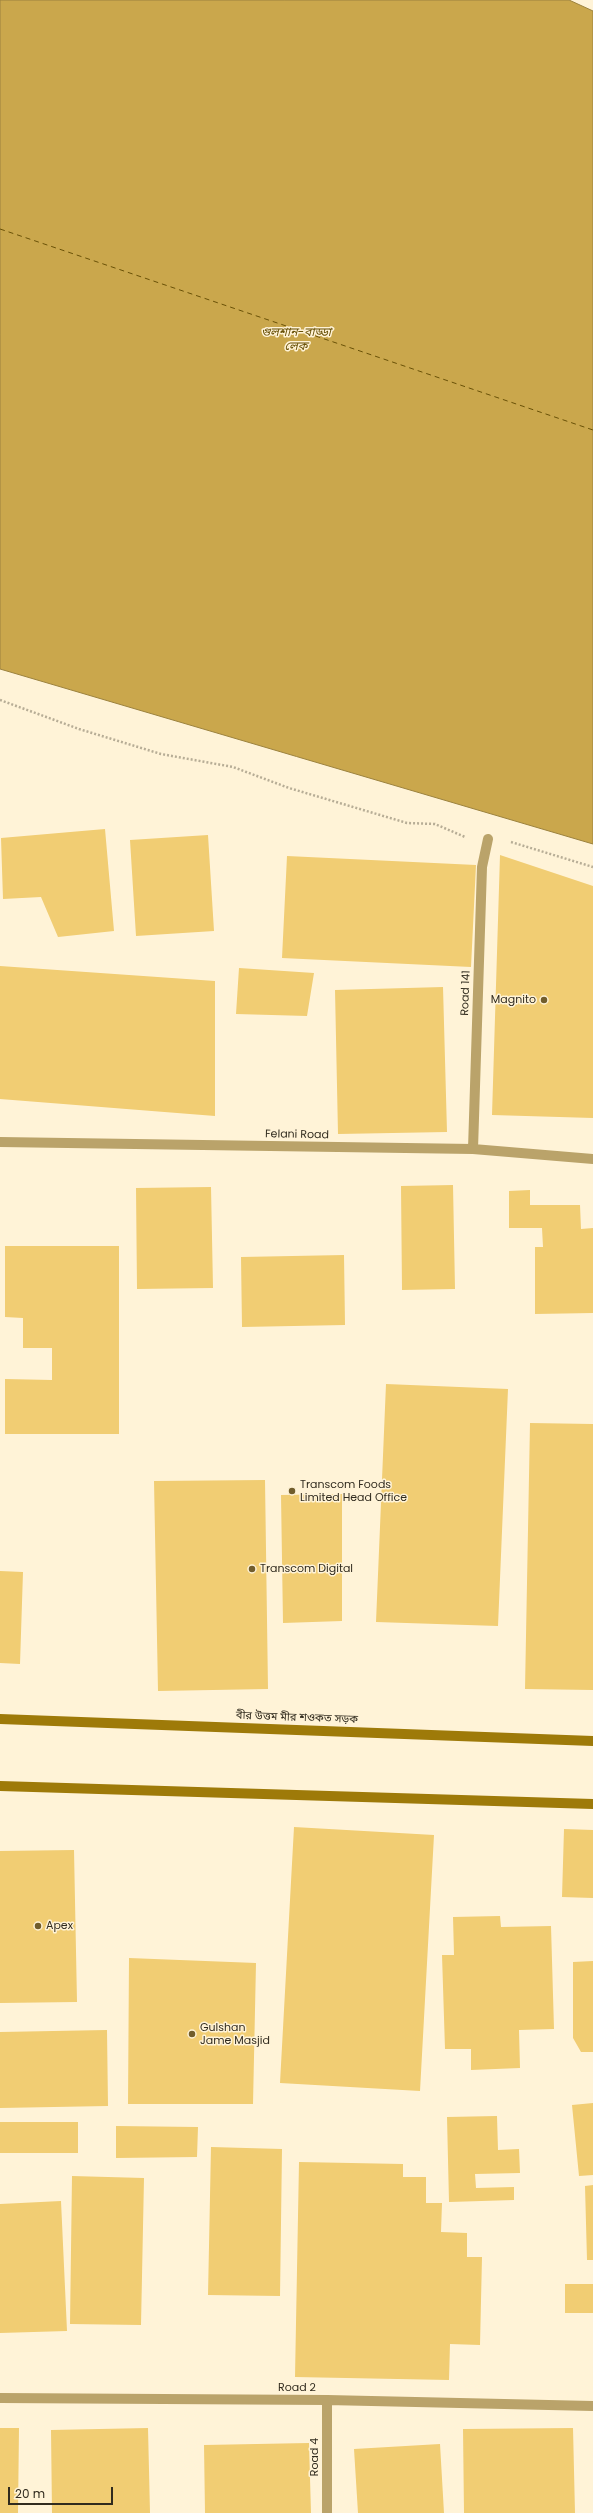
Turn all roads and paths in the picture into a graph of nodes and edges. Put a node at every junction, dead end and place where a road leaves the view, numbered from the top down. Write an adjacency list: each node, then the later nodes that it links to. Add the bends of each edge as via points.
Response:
1 (0, 700): 2 (path, via 79,729 161,754 233,767 290,788 407,823 435,824 465,837)
2 (488, 839): 3 (path, via 503,840); 5 (street, Road 141, via 482,867)
3 (593, 867)
4 (0, 1142): 5 (street, Felani Road)
5 (473, 1149): 6 (street, Felani Road)
6 (593, 1159)
7 (0, 1719): 8 (main road, বীর উত্তম মীর শওকত সড়ক)
8 (593, 1741)
9 (0, 1786): 10 (main road)
10 (593, 1804)
11 (0, 2398): 12 (street, Road 2)
12 (327, 2400): 13 (street, Road 2); 14 (street, Road 4)
13 (593, 2406)
14 (327, 2513)

